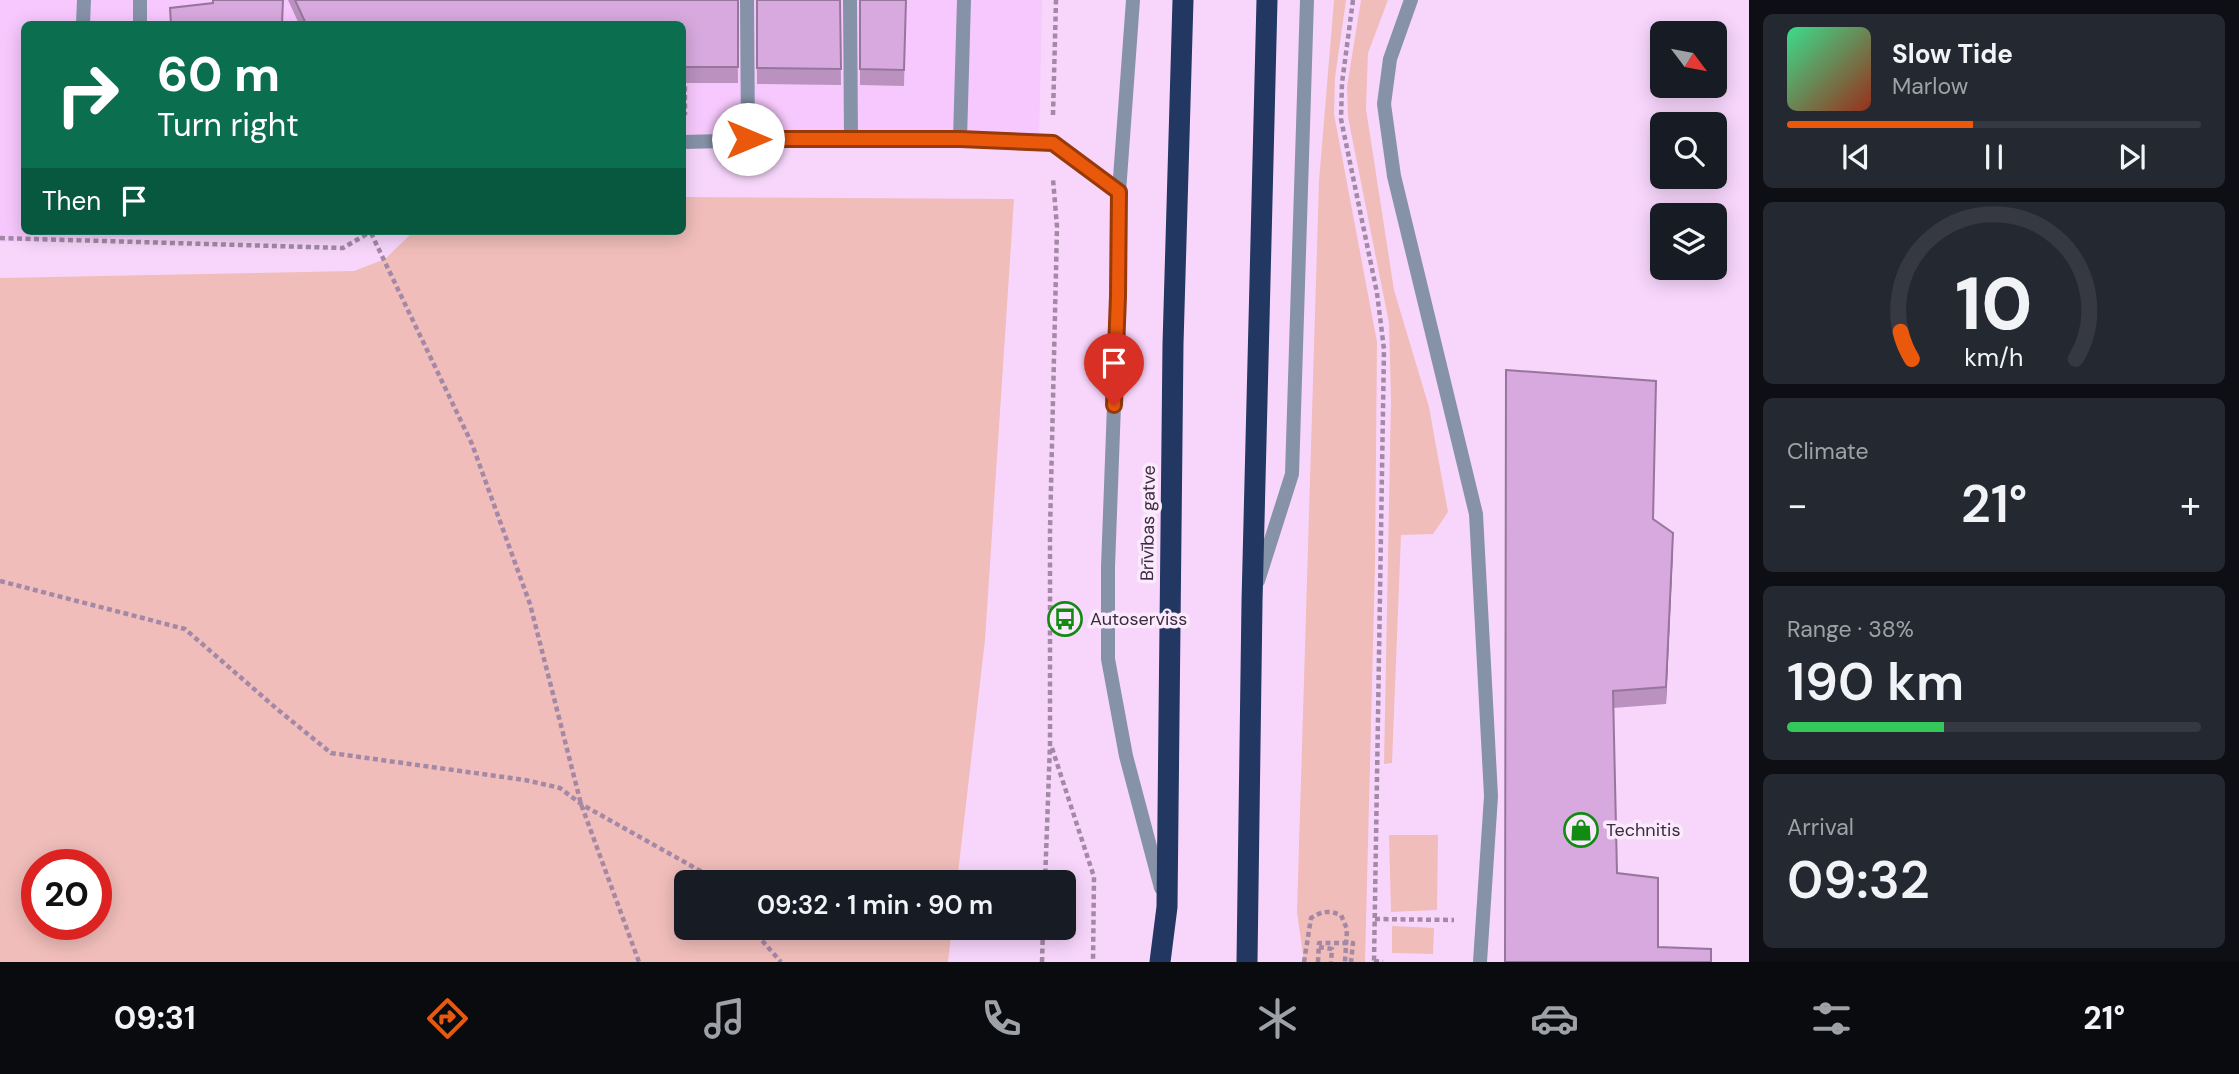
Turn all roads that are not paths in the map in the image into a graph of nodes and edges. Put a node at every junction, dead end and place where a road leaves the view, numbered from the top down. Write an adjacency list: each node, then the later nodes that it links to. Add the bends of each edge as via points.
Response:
1 (84, 0): 11 (street)
2 (140, 0): 12 (street)
3 (747, 0): 14 (street)
4 (850, 0): 13 (street)
5 (964, 0): 15 (street)
6 (1133, 0): 17 (street)
7 (1183, 0): 19 (highway, Brīvības gatve, via 1173,344)
8 (1267, 0): 18 (highway)
9 (1307, 0): 18 (street, via 1292,474)
10 (1411, 0): 22 (street, via 1390,59 1384,104 1394,176 1476,514 1491,796)
11 (83, 21)
12 (140, 21)
13 (851, 138): 14 (street); 15 (street)
14 (748, 139): 16 (street)
15 (960, 139): 17 (street, via 1053,143)
16 (686, 142)
17 (1119, 192): 19 (street, via 1108,659 1126,756)
18 (1252, 602): 21 (highway)
19 (1167, 907): 20 (highway, Brīvības gatve)
20 (1160, 962)
21 (1247, 962)
22 (1480, 962)

